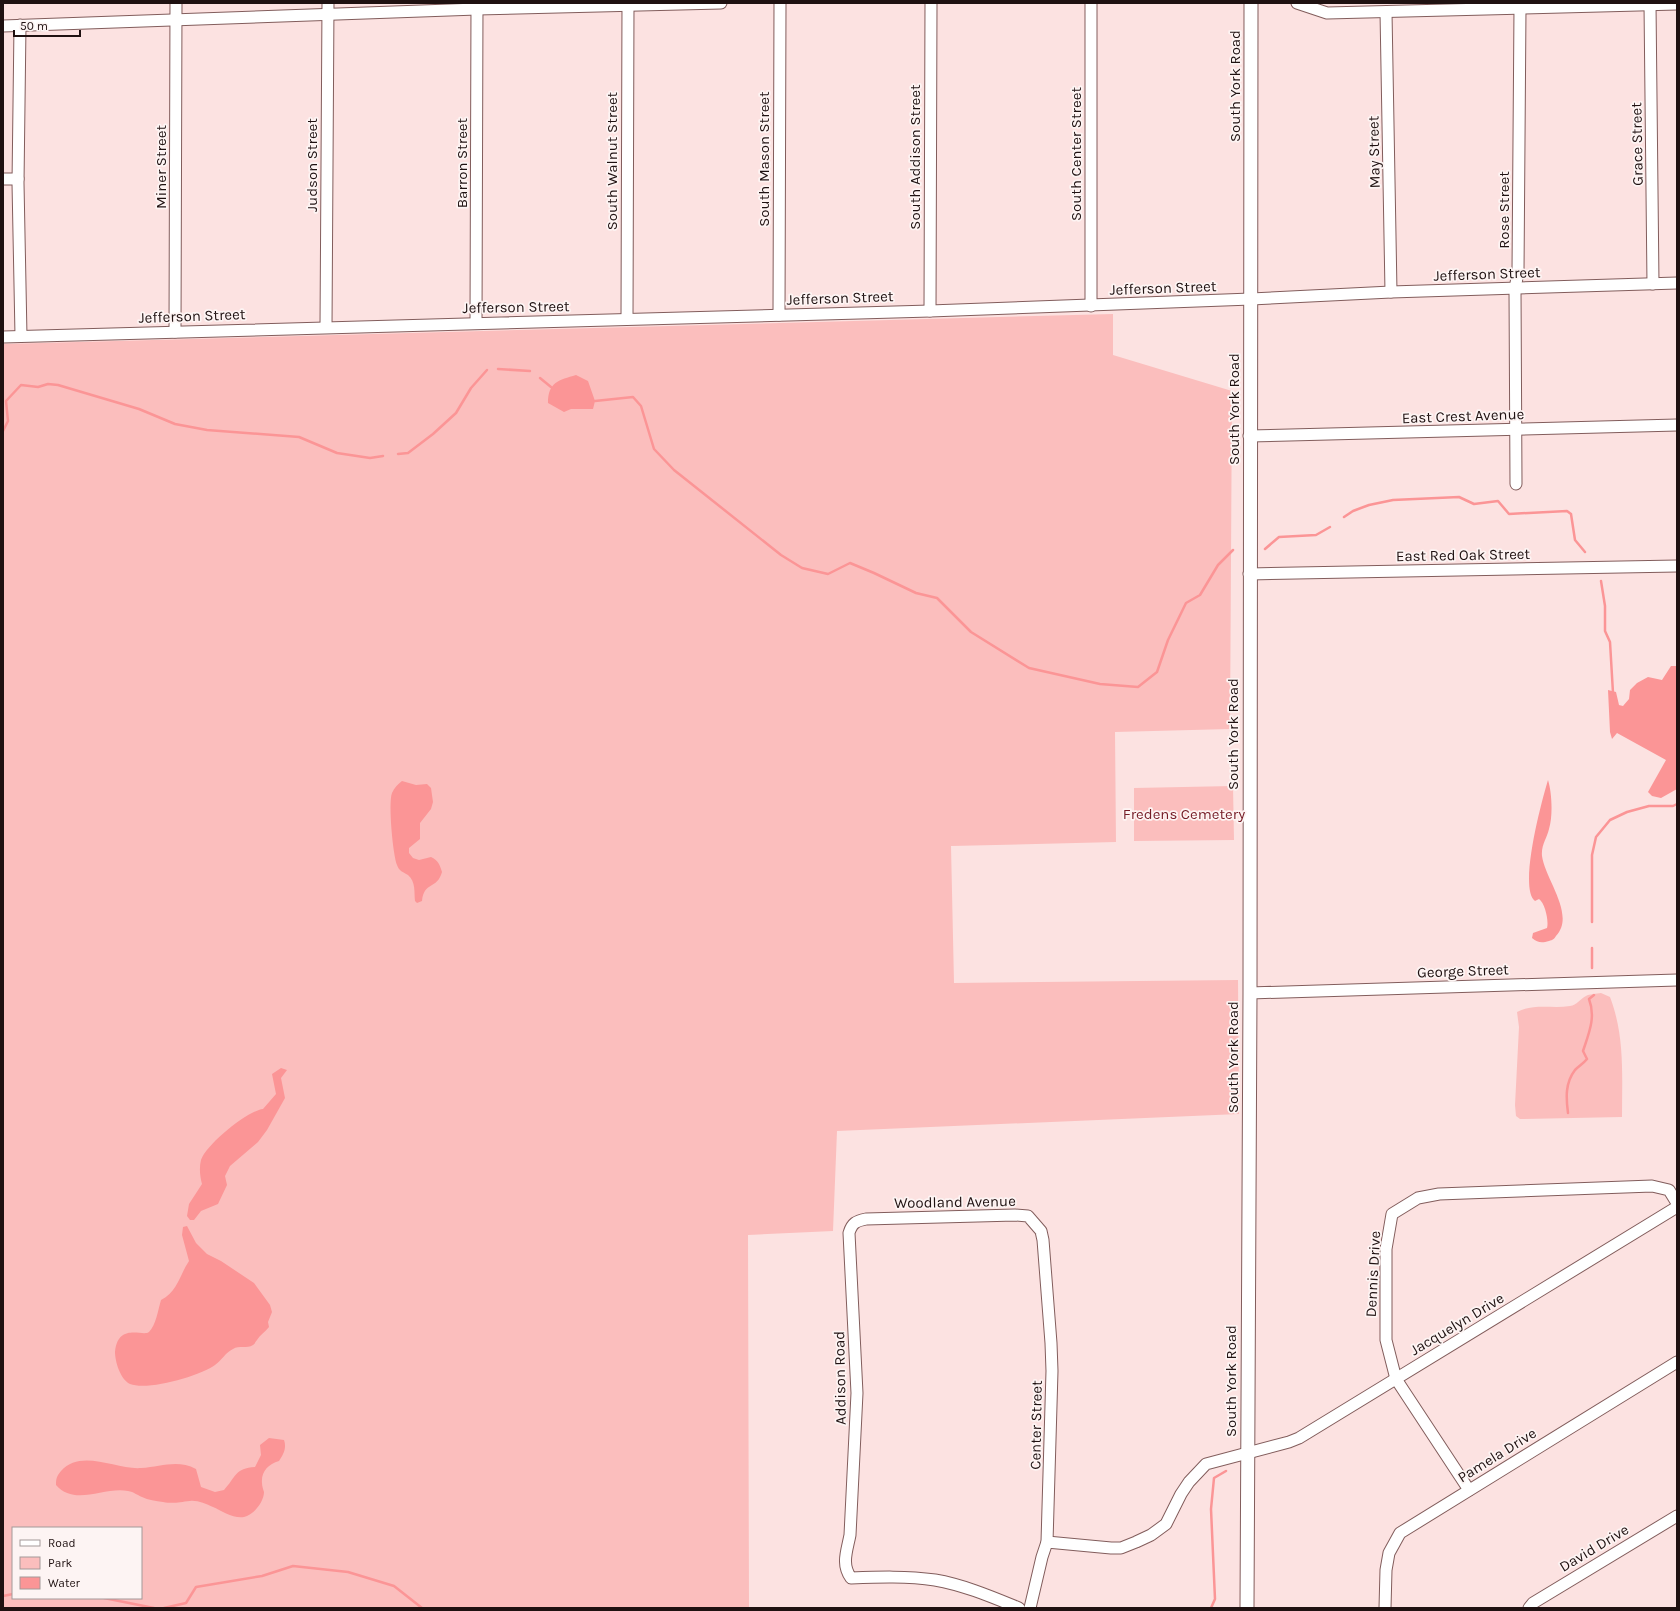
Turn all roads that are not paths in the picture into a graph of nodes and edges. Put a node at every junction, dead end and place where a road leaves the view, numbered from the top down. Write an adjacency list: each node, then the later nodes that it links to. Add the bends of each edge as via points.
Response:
1 (176, 3): 16 (street, Miner Street)
2 (328, 3): 15 (street, Judson Street)
3 (721, 3): 9 (street)
4 (780, 3): 28 (street, South Mason Street)
5 (931, 3): 27 (street, South Addison Street)
6 (1092, 3): 26 (street, South Center Street)
7 (1251, 3): 25 (main road, South York Road)
8 (1297, 3): 14 (street, via 1327,13)
9 (628, 4): 12 (street); 29 (street, South Walnut Street)
10 (1650, 4): 11 (street); 13 (street); 22 (street, Grace Street)
11 (1677, 4)
12 (477, 6): 15 (street); 30 (street, Barron Street)
13 (1520, 8): 14 (street); 23 (street, Rose Street, via 1518,272)
14 (1386, 12): 24 (street, May Street)
15 (328, 14): 16 (street); 31 (street, Judson Street)
16 (176, 21): 17 (street); 32 (street, Miner Street)
17 (20, 25): 18 (street); 20 (street)
18 (3, 26)
19 (3, 179): 20 (street)
20 (18, 179): 33 (street)
21 (1677, 283): 22 (street, Jefferson Street)
22 (1653, 284): 23 (street, Jefferson Street)
23 (1515, 289): 24 (street, Jefferson Street); 36 (street, Rose Street)
24 (1391, 292): 25 (street, Jefferson Street)
25 (1251, 299): 26 (street, Jefferson Street); 37 (main road, South York Road)
26 (1091, 306): 27 (street, Jefferson Street)
27 (930, 311): 28 (street, Jefferson Street)
28 (779, 315): 29 (street, Jefferson Street)
29 (627, 319): 30 (street, Jefferson Street)
30 (476, 323): 31 (street, Jefferson Street)
31 (326, 328): 32 (street, Jefferson Street)
32 (175, 332): 33 (street, Jefferson Street)
33 (21, 336): 34 (street, Jefferson Street)
34 (3, 337)
35 (1677, 425): 36 (street, East Crest Avenue)
36 (1516, 429): 37 (street, East Crest Avenue); 38 (street, Rose Street)
37 (1249, 436): 40 (main road, South York Road)
38 (1516, 484)
39 (1677, 566): 40 (street, East Red Oak Street)
40 (1249, 574): 42 (main road, South York Road)
41 (1677, 980): 42 (street, George Street)
42 (1250, 993): 49 (main road, South York Road)
43 (1677, 1203): 48 (street, Dennis Drive, via 1669,1190 1652,1186 1439,1194 1418,1198 1392,1214 1386,1249 1386,1340)
44 (1677, 1207): 48 (street, Jacquelyn Drive)
45 (854, 1223): 46 (street, Woodland Avenue, via 866,1219 1028,1216 1041,1231); 53 (street, Addison Road, via 849,1233 857,1393 846,1570 851,1578 894,1576 928,1579 974,1590)
46 (1043, 1240): 52 (street, Center Street, via 1052,1357)
47 (1677, 1362): 50 (street, Pamela Drive)
48 (1396, 1379): 49 (street, Jacquelyn Drive, via 1299,1438); 50 (street, Dennis Drive)
49 (1247, 1452): 52 (street, Jacquelyn Drive, via 1206,1464 1189,1482 1166,1524 1136,1542 1120,1548); 55 (main road, South York Road)
50 (1470, 1490): 56 (street, Pamela Drive, via 1400,1533 1389,1554 1387,1564)
51 (1677, 1516): 57 (street, David Drive)
52 (1048, 1542): 54 (street, Center Street, via 1042,1556)
53 (1019, 1608)
54 (1030, 1608)
55 (1247, 1608)
56 (1385, 1608)
57 (1528, 1608)

